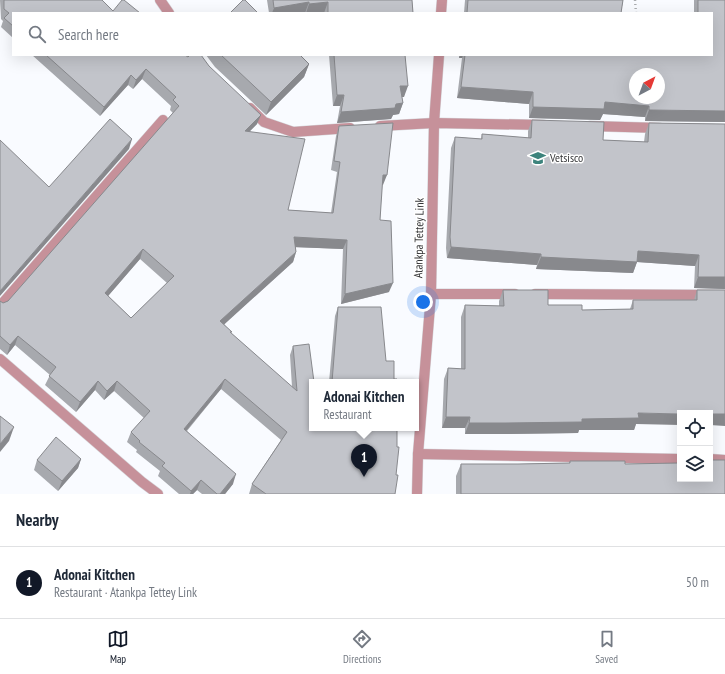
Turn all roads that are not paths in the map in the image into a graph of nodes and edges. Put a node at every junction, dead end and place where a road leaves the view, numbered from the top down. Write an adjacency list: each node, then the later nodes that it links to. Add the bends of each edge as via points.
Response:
1 (160, 0): 3 (street)
2 (442, 0): 4 (street)
3 (168, 12)
4 (441, 12)
5 (439, 56): 8 (street, Atankpa Tettey Link)
6 (242, 101): 8 (street, via 264,122 293,132)
7 (163, 120): 14 (street)
8 (434, 122): 9 (street); 12 (street, Atankpa Tettey Link)
9 (552, 125)
10 (583, 126): 11 (street)
11 (670, 128)
12 (431, 294): 13 (street); 16 (street, Atankpa Tettey Link)
13 (725, 295)
14 (0, 306)
15 (0, 359): 20 (street)
16 (418, 454): 17 (street); 21 (street, Atankpa Tettey Link)
17 (677, 459)
18 (713, 459): 19 (street)
19 (725, 460)
20 (158, 494)
21 (417, 494)

